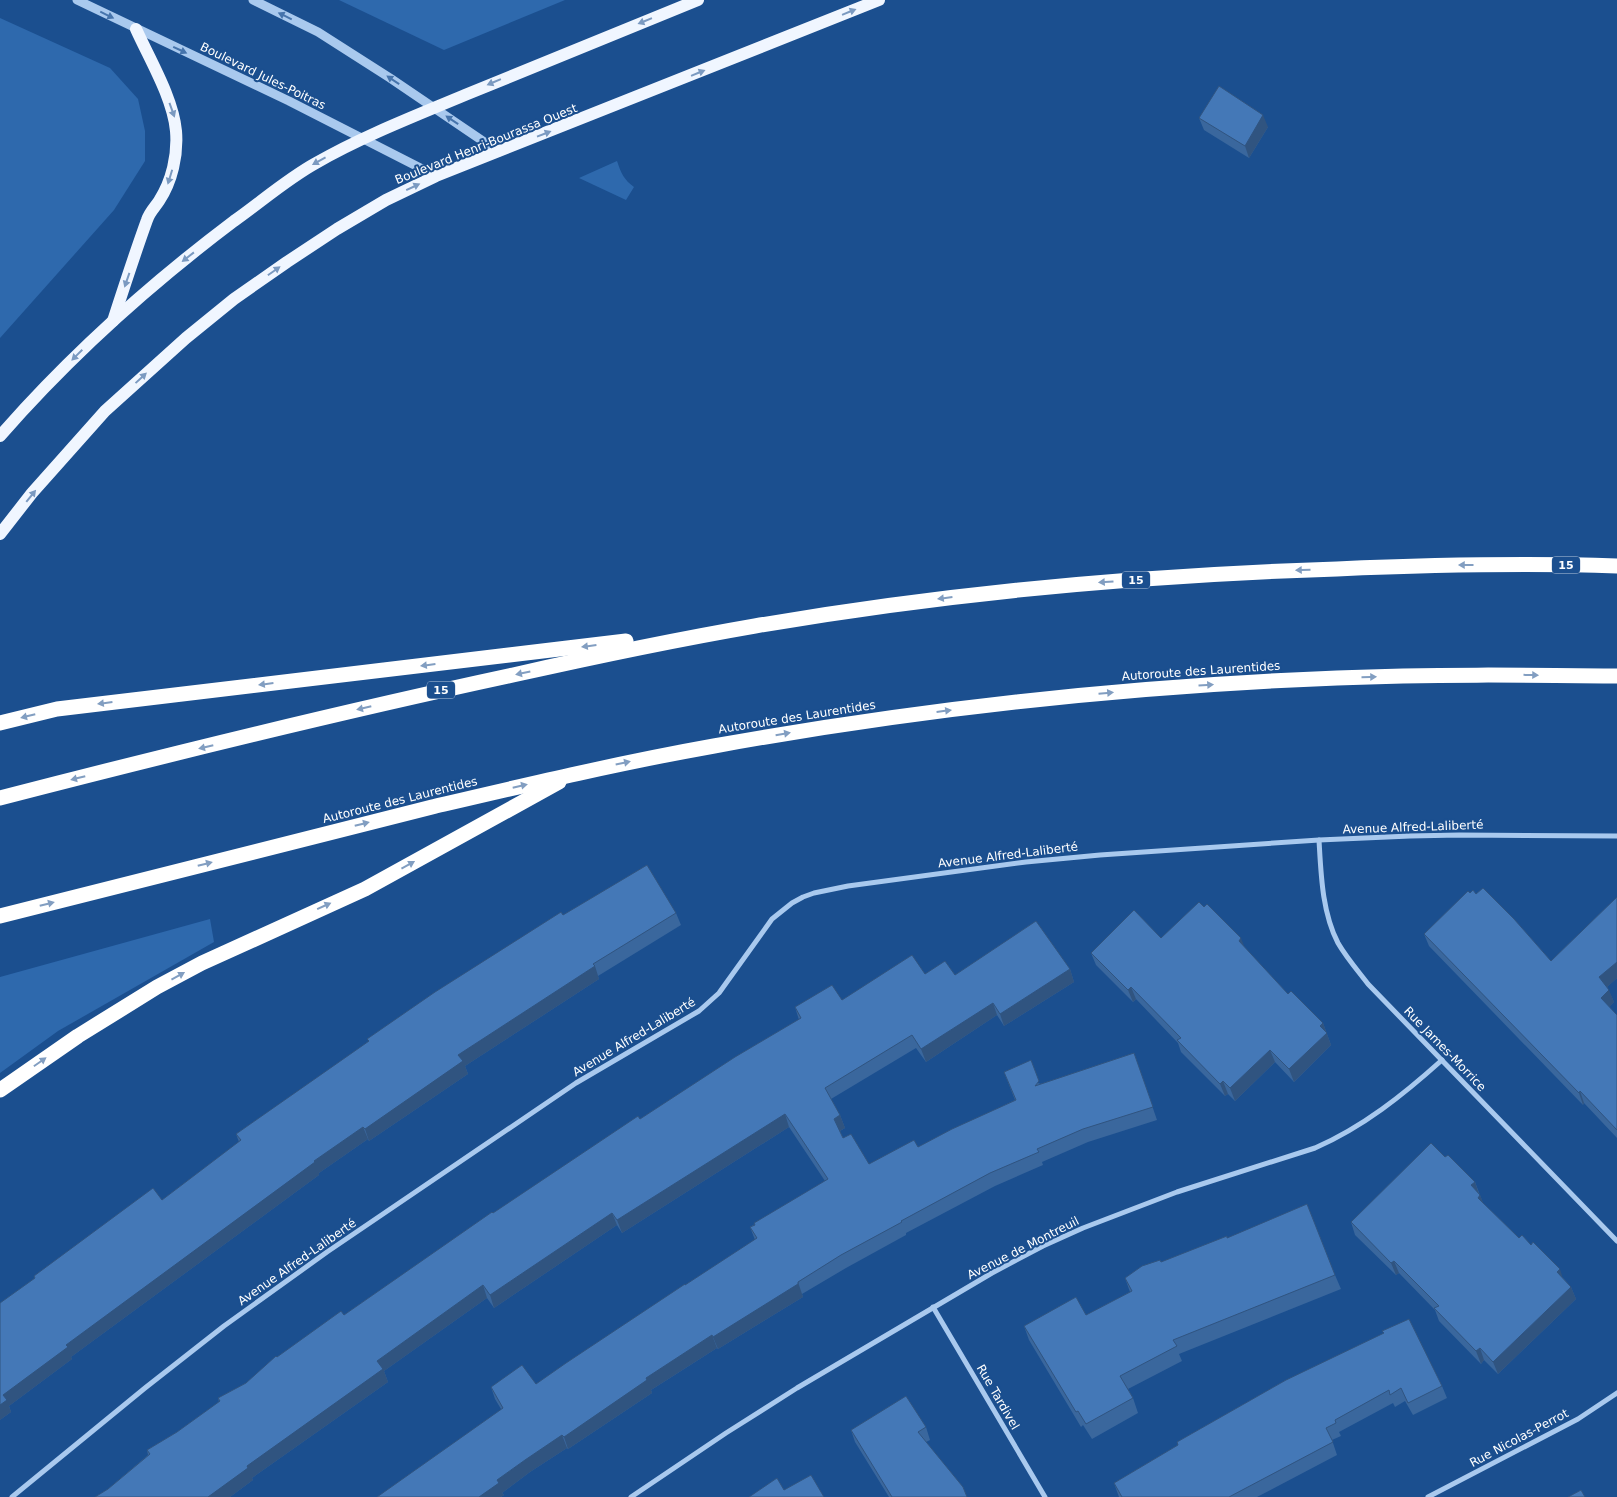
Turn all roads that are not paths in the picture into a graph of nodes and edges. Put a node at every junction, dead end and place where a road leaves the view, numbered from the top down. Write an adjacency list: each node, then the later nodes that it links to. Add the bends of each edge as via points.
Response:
1 (77, 0): 5 (street, Boulevard Jules-Poitras, one-way to 5)
2 (253, 0): 6 (street, one-way to 2, via 318,32)
3 (698, 0): 6 (main road, one-way to 6)
4 (879, 0): 8 (main road, Boulevard Henri-Bourassa Ouest, one-way to 4)
5 (136, 29): 7 (street, Boulevard Jules-Poitras, one-way to 7); 10 (main road, one-way to 10, via 174,117 176,155 168,185 148,217)
6 (434, 108): 7 (main road); 8 (street, one-way to 6)
7 (363, 139): 9 (street, Boulevard Jules-Poitras); 10 (main road, one-way to 10, via 299,173 167,273)
8 (499, 152): 9 (main road, Boulevard Henri-Bourassa Ouest)
9 (436, 176): 12 (main road, Boulevard Henri-Bourassa Ouest, one-way to 9, via 105,411 186,338 234,299 328,235 386,200)
10 (112, 321): 11 (main road, one-way to 11)
11 (0, 436)
12 (0, 534)
13 (1617, 566): 14 (highway, 15, one-way to 14, via 1416,566 1190,576 1020,589)
14 (759, 625): 16 (highway, one-way to 16, via 57,709); 18 (highway, 15, one-way to 18, via 421,695)
15 (1617, 676): 17 (highway, Autoroute des Laurentides, one-way to 15, via 790,732 1056,698 1337,678)
16 (0, 723)
17 (576, 773): 21 (highway, Autoroute des Laurentides, one-way to 17); 23 (highway, one-way to 17, via 78,1036 172,979 365,888)
18 (0, 798)
19 (1617, 836): 20 (street, Avenue Alfred-Laliberté, via 1459,835)
20 (1319, 840): 22 (street, Rue James-Morrice, via 1324,901 1338,943 1368,984); 27 (street, Avenue Alfred-Laliberté, via 1026,862 848,886 803,897 772,919 719,993 699,1011 576,1082 327,1252 210,1337)
21 (0, 916)
22 (1442, 1060): 24 (street, Rue James-Morrice); 25 (street, Avenue de Montreuil, via 1392,1102 1333,1140 1177,1192 1083,1228 992,1272)
23 (0, 1090)
24 (1617, 1241)
25 (934, 1307): 28 (street, Avenue de Montreuil, via 734,1428); 29 (street, Rue Tardivel)
26 (1617, 1393): 30 (street, Rue Nicolas-Perrot, via 1578,1418)
27 (12, 1497)
28 (631, 1497)
29 (1045, 1497)
30 (1428, 1497)

